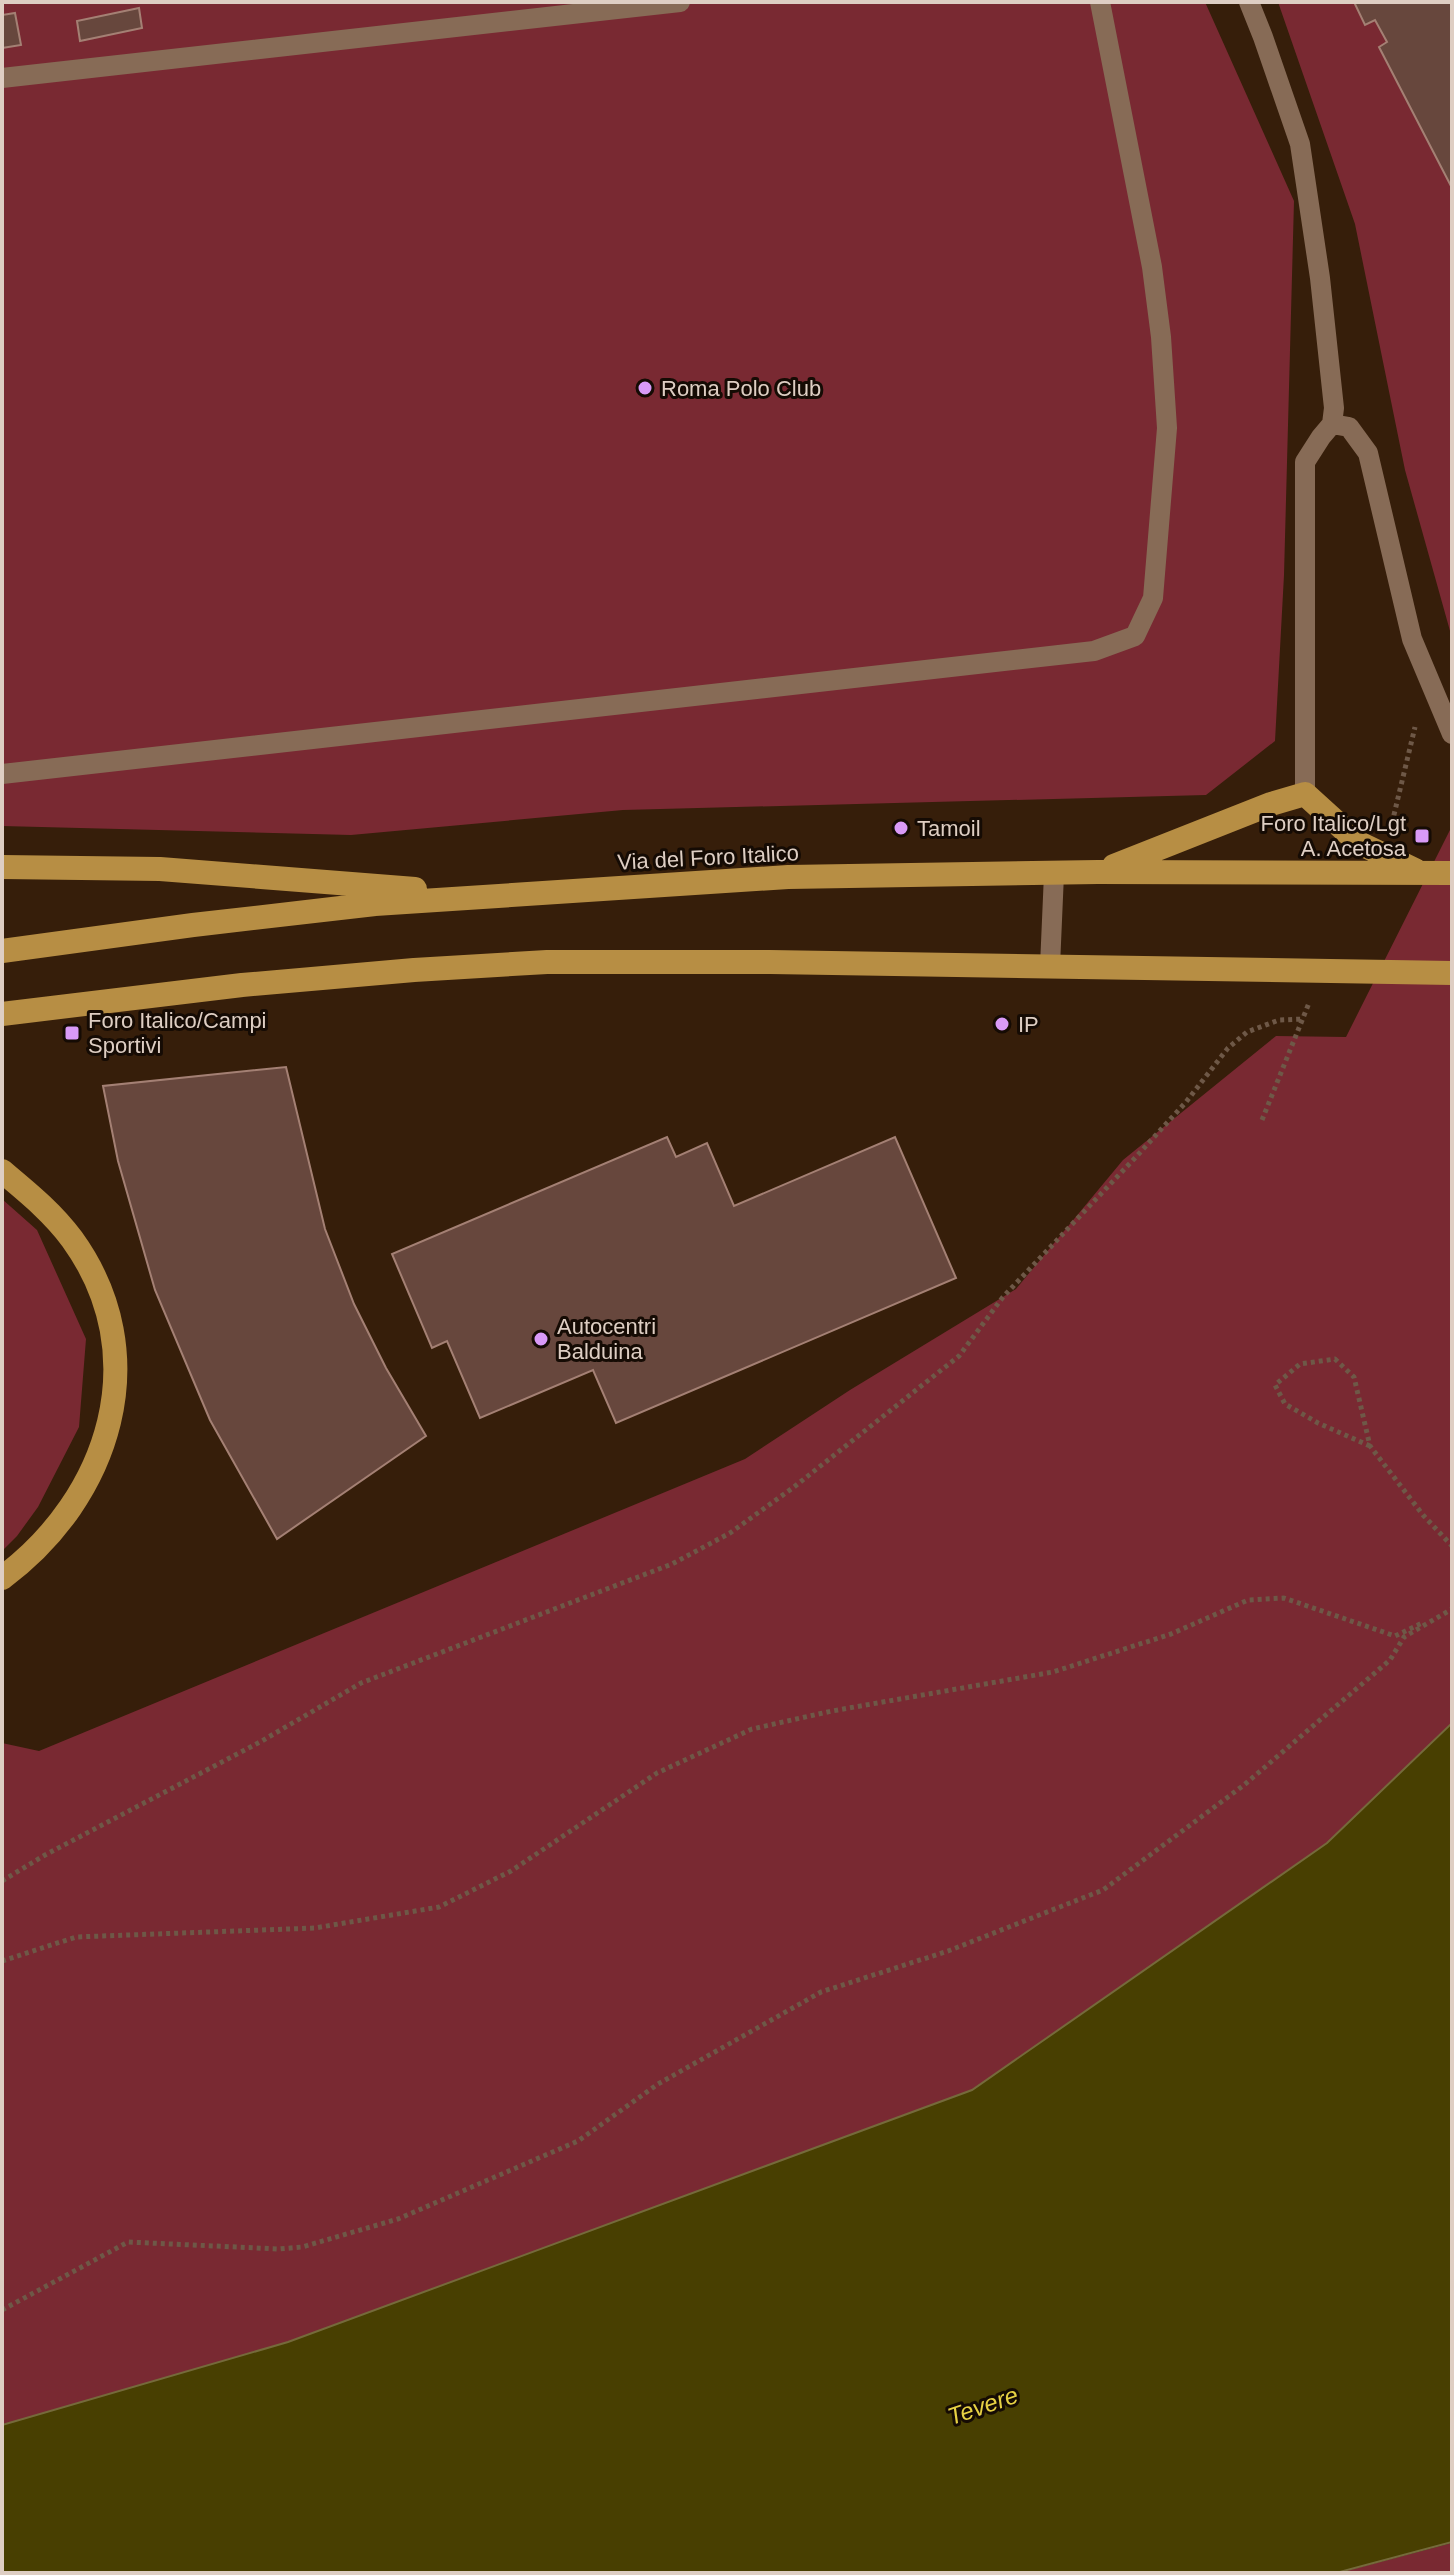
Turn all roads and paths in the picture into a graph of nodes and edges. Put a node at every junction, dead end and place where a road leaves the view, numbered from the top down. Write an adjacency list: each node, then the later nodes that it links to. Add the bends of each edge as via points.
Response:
1 (680, 2): 4 (street)
2 (1100, 2): 8 (street, via 1152,267 1167,428 1153,598 1135,636 1094,651)
3 (1249, 2): 5 (street, via 1300,144 1320,278)
4 (2, 78)
5 (1332, 424): 6 (street, via 1349,427 1368,453 1412,639); 9 (street, via 1305,462)
6 (1427, 676): 7 (street); 10 (path)
7 (1452, 734)
8 (2, 774)
9 (1305, 794): 12 (highway); 13 (highway, via 1359,843)
10 (1392, 825)
11 (2, 867): 16 (highway, via 160,869)
12 (1098, 872): 13 (highway, Via del Foro Italico); 15 (highway, Via del Foro Italico)
13 (1421, 873): 14 (highway, Via del Foro Italico)
14 (1452, 873)
15 (1054, 874): 16 (highway, Via del Foro Italico, via 788,877); 18 (street)
16 (502, 896): 17 (highway, Via del Foro Italico, via 264,916)
17 (2, 951)
18 (1050, 966): 19 (highway); 21 (highway, via 547,962 242,985)
19 (1314, 971): 20 (highway); 22 (path)
20 (1452, 973)
21 (2, 1014)
22 (1304, 1019): 23 (path); 28 (path, via 1279,1020 1247,1032 1228,1048 1186,1102 1003,1297 959,1356 730,1533 672,1564 361,1683)
23 (1262, 1120)
24 (2, 1171): 27 (highway, via 73,1240 103,1300 117,1357 112,1413 84,1487 35,1553)
25 (1370, 1446): 25 (path, via 1285,1404 1275,1385 1300,1364 1335,1359 1354,1377); 26 (path)
26 (1452, 1546)
27 (2, 1578)
28 (2, 1881)
29 (2, 1961): 30 (path, via 76,1937 315,1928 439,1907 511,1871 657,1773 752,1729 1053,1672 1171,1634 1248,1600 1284,1598 1395,1636 1452,1609 1404,1637 1390,1660 1244,1785 1103,1890 948,1951 821,1992 658,2084 578,2141 398,2219 279,2249 128,2242)
30 (2, 2310)

